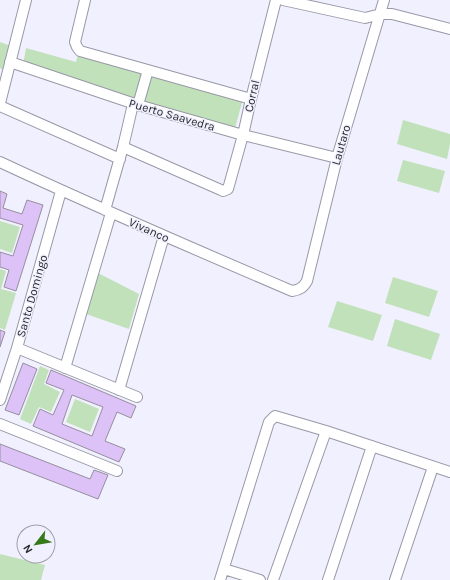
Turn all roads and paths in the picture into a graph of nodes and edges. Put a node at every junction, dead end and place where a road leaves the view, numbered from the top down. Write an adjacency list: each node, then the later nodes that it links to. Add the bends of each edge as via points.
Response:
1 (26, 0): 8 (street)
2 (86, 0): 9 (street, via 75,42 80,51)
3 (276, 0): 10 (street, Corral)
4 (283, 0): 6 (street, via 365,18)
5 (384, 0): 6 (street, Lautaro)
6 (380, 14): 7 (street, via 392,14); 16 (street, Lautaro)
7 (450, 29)
8 (10, 62): 11 (street); 12 (street, Puerto Saavedra)
9 (148, 70): 10 (street); 12 (street)
10 (251, 99): 14 (street, Corral)
11 (0, 103)
12 (136, 104): 14 (street, Puerto Saavedra); 15 (street)
13 (0, 106): 17 (street)
14 (243, 136): 15 (street, Corral, via 229,188 226,190); 16 (street, Puerto Saavedra)
15 (123, 147): 17 (street)
16 (337, 158): 22 (street, Lautaro, via 307,281)
17 (120, 159): 20 (street)
18 (0, 162): 19 (street, Vivanco)
19 (61, 191): 20 (street, Vivanco); 23 (street, Santo Domingo)
20 (108, 211): 21 (street, Vivanco); 24 (street)
21 (164, 236): 22 (street, Vivanco, via 292,291); 25 (street)
22 (301, 289)
23 (17, 348): 24 (street); 27 (street, Santo Domingo)
24 (65, 368): 25 (street)
25 (119, 390): 26 (street)
26 (137, 397)
27 (0, 400)
28 (0, 424): 32 (street)
29 (326, 431): 30 (street); 34 (street, via 274,416 269,422); 37 (street)
30 (372, 446): 31 (street); 38 (street)
31 (433, 467): 33 (street); 39 (street)
32 (117, 471)
33 (450, 472)
34 (224, 569): 35 (street); 36 (street)
35 (220, 580)
36 (260, 580)
37 (273, 580)
38 (328, 580)
39 (395, 580)

